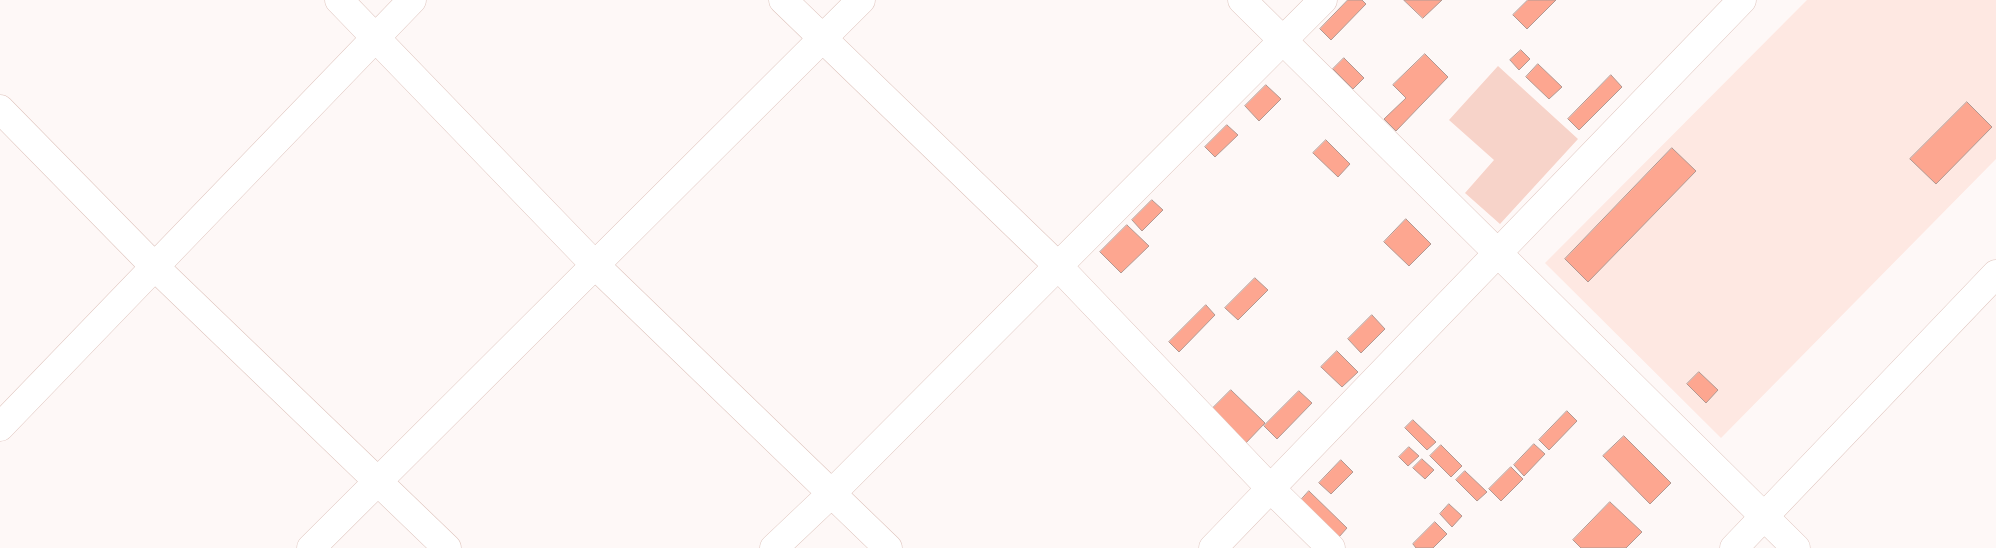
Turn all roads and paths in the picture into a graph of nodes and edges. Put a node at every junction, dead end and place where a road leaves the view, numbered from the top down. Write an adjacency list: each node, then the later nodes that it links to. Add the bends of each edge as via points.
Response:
1 (339, 0): 8 (main road)
2 (412, 0): 8 (main road)
3 (784, 0): 9 (main road)
4 (861, 0): 9 (main road)
5 (1242, 0): 10 (main road)
6 (1322, 0): 10 (main road)
7 (1728, 5): 12 (main road)
8 (376, 37): 13 (main road); 15 (main road)
9 (823, 38): 13 (main road); 14 (main road)
10 (1283, 41): 12 (main road); 14 (main road)
11 (0, 109): 15 (main road)
12 (1496, 253): 19 (main road); 21 (main road)
13 (595, 265): 18 (main road); 20 (main road)
14 (1057, 265): 19 (main road); 20 (main road)
15 (154, 266): 17 (main road); 18 (main road)
16 (1995, 277): 21 (main road)
17 (0, 428)
18 (377, 481): 22 (main road); 23 (main road)
19 (1271, 489): 26 (main road); 27 (main road)
20 (832, 493): 24 (main road); 25 (main road)
21 (1765, 517): 28 (main road); 29 (main road)
22 (311, 548)
23 (447, 548)
24 (774, 548)
25 (888, 548)
26 (1213, 548)
27 (1331, 548)
28 (1734, 548)
29 (1796, 548)

